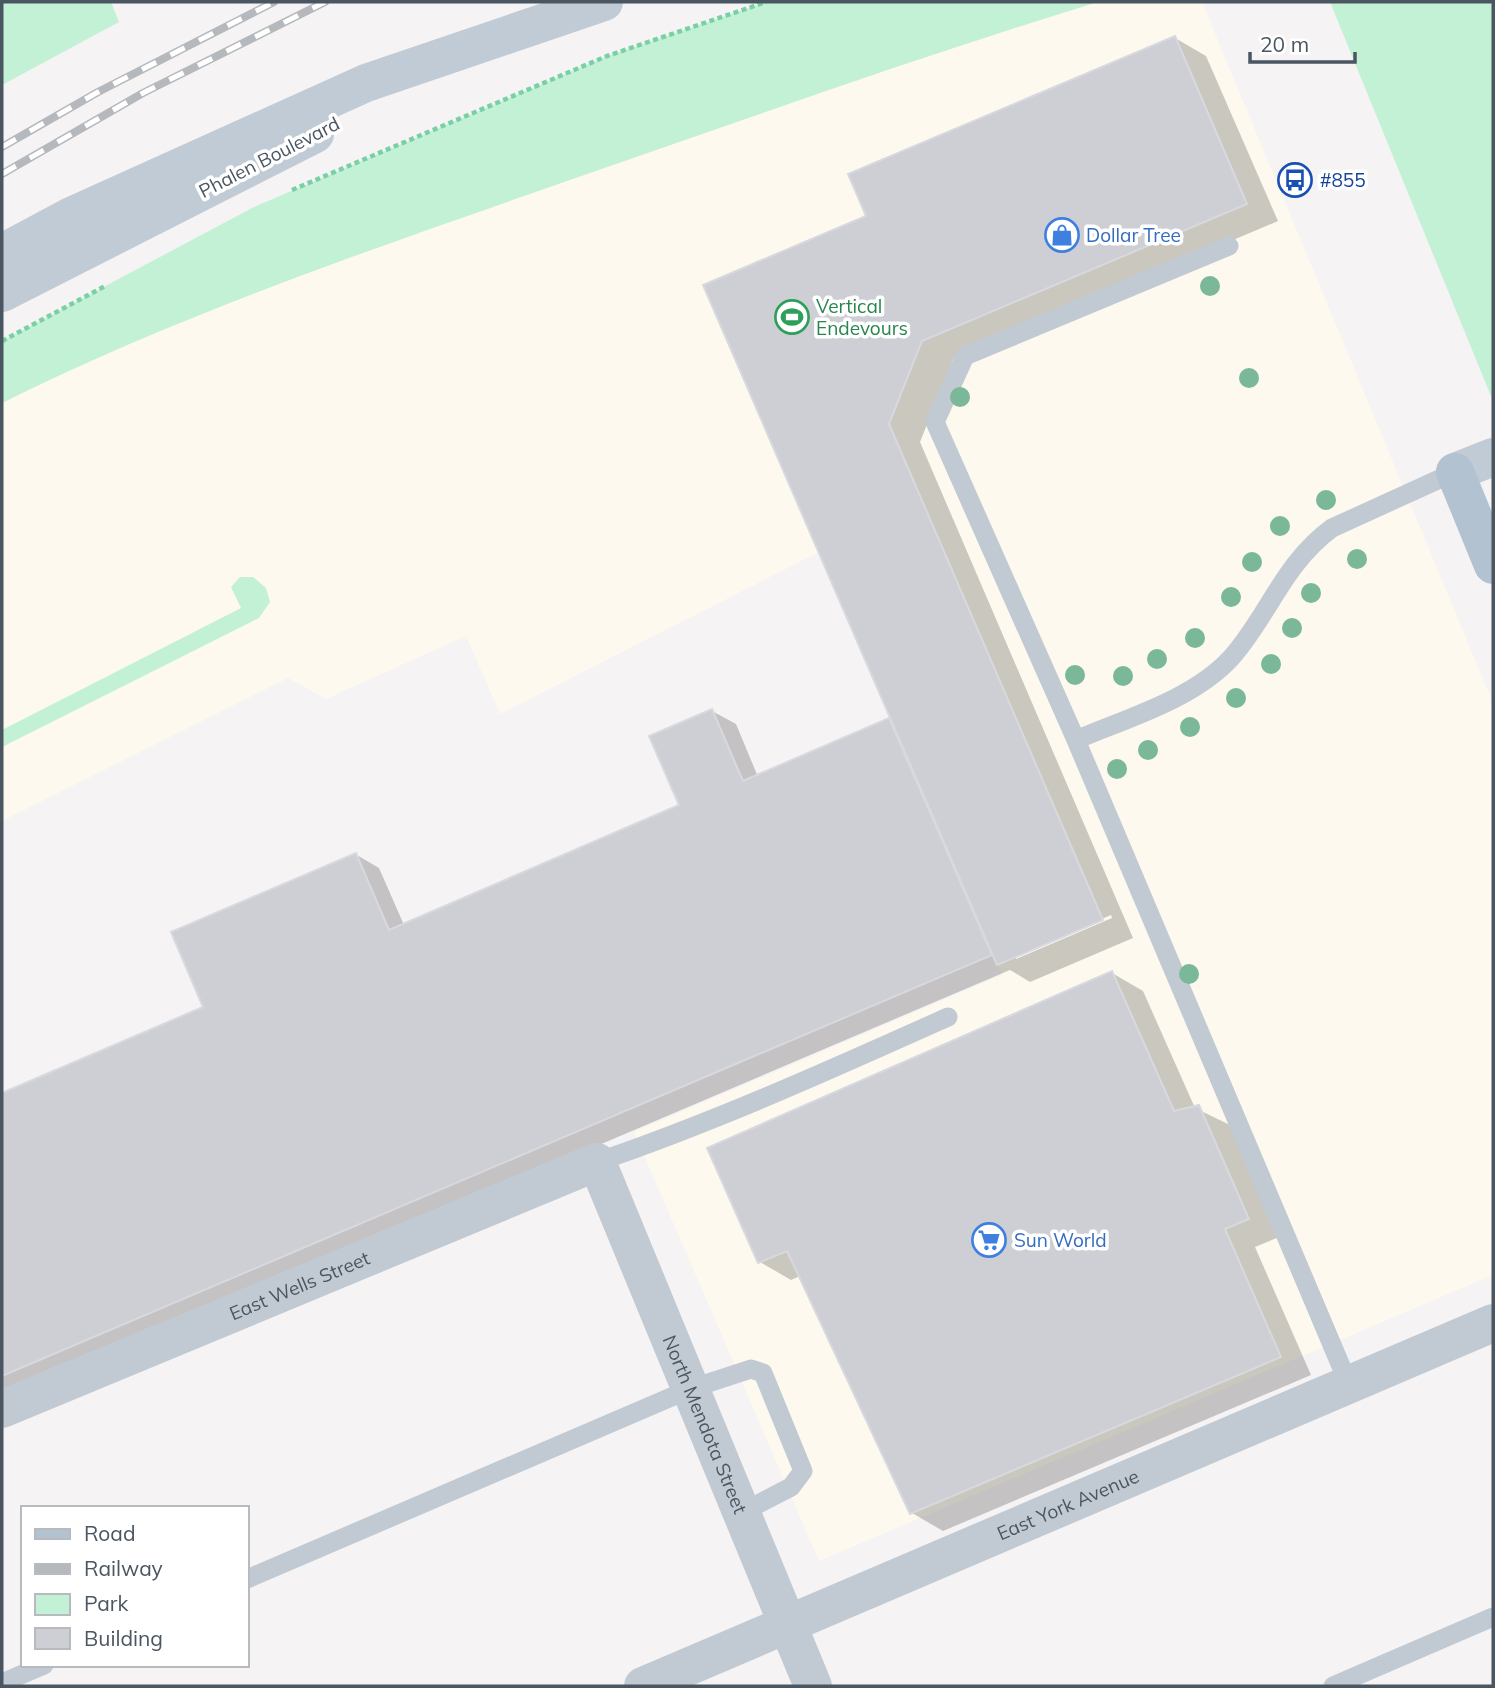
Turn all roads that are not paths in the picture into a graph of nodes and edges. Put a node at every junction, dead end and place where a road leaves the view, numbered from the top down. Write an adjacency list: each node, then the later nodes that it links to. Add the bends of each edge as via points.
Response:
1 (604, 2): 2 (main road, Phalen Boulevard)
2 (539, 25): 4 (main road, Phalen Boulevard, via 366,83 71,216); 5 (main road, Phalen Boulevard)
3 (1229, 246): 9 (lane, via 965,356 935,422)
4 (2, 253)
5 (2, 293)
6 (1493, 457): 7 (main road)
7 (1455, 472): 8 (main road); 9 (lane, via 1332,528 1290,567 1241,645 1220,669 1187,691)
8 (1493, 565)
9 (1076, 740): 13 (lane)
10 (948, 1017): 11 (lane, via 805,1081)
11 (597, 1162): 14 (street, North Mendota Street); 15 (street, East Wells Street)
12 (1493, 1323): 13 (street, East York Avenue)
13 (1349, 1385): 19 (street, East York Avenue)
14 (690, 1389): 16 (street, North Mendota Street); 16 (lane, via 751,1369 763,1373 768,1385 803,1471 791,1488); 17 (lane)
15 (2, 1409)
16 (741, 1513): 19 (street, North Mendota Street)
17 (248, 1578)
18 (1493, 1617): 24 (lane)
19 (787, 1624): 22 (street, East York Avenue); 23 (street, North Mendota Street)
20 (40, 1667): 21 (lane)
21 (2, 1684)
22 (643, 1686)
23 (813, 1686)
24 (1333, 1686)

